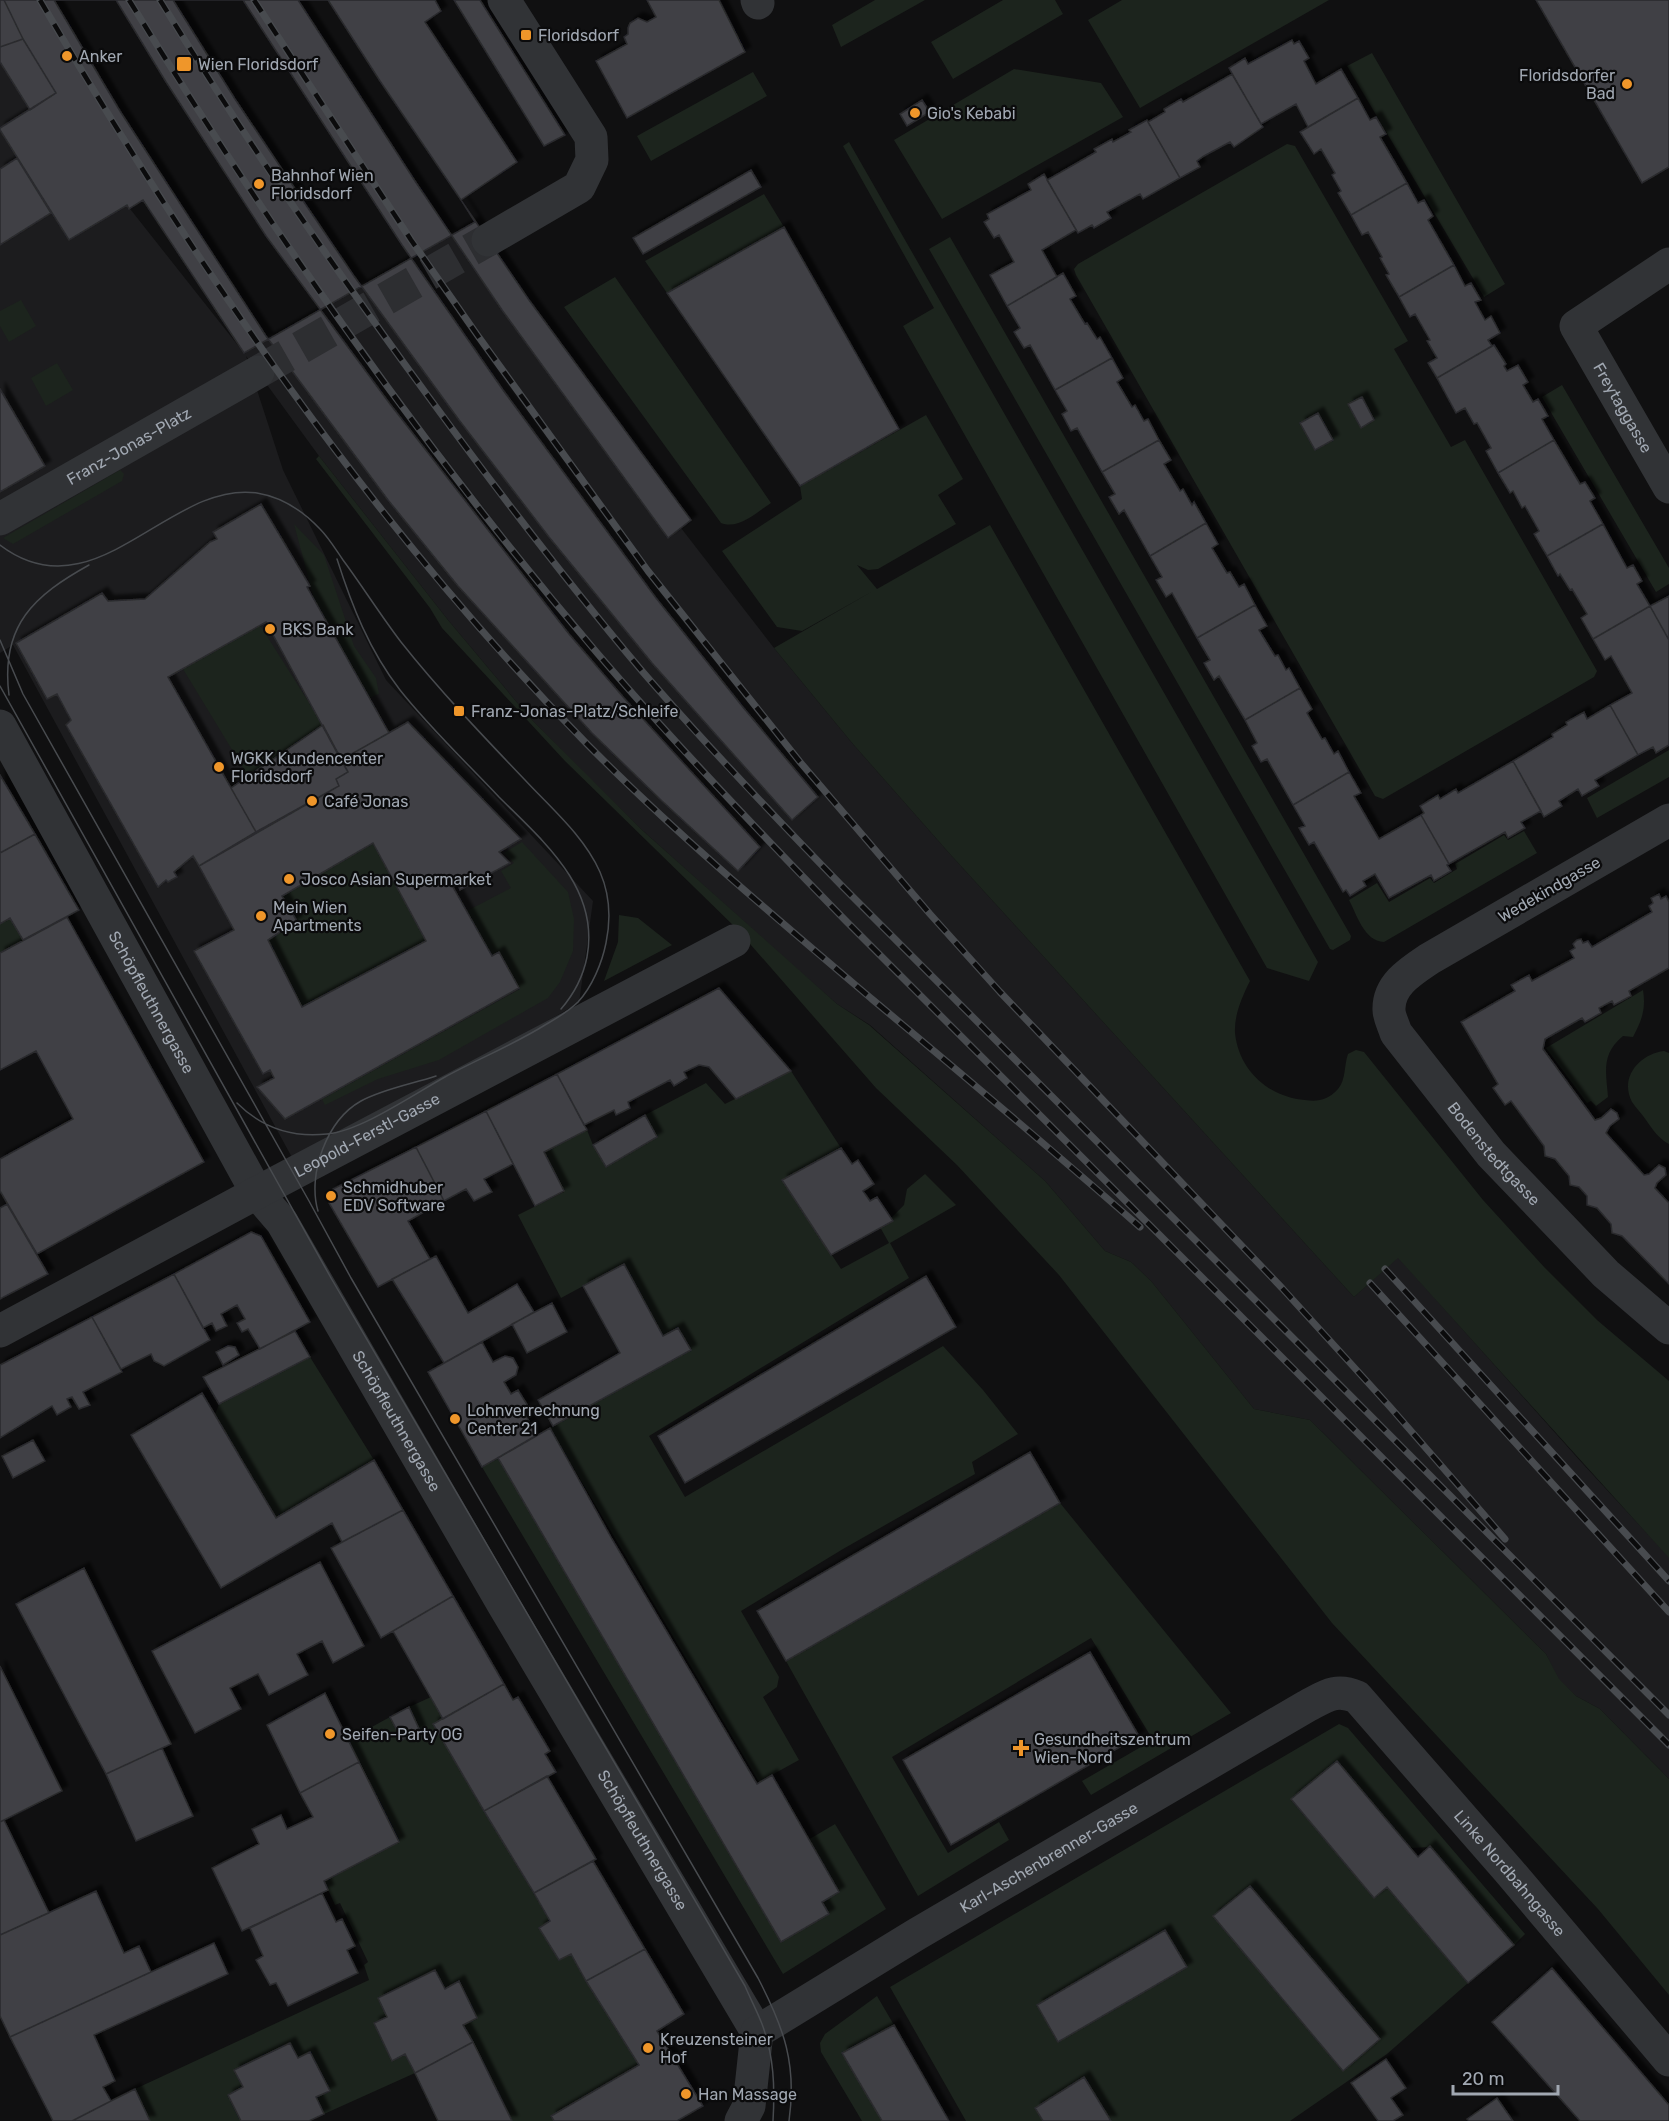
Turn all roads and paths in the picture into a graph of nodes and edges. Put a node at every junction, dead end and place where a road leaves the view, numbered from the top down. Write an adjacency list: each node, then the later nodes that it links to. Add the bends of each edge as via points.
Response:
1 (504, 0): 2 (street, via 591,137 592,160 579,187)
2 (488, 240)
3 (1669, 264): 5 (street, Freytaggasse, via 1576,326)
4 (258, 372): 6 (street, Franz-Jonas-Platz)
5 (1669, 487)
6 (0, 519)
7 (0, 726): 11 (street, Schöpfleuthnergasse)
8 (1669, 820): 10 (street, Wedekindgasse)
9 (734, 940): 11 (street, Leopold-Ferstl-Gasse)
10 (1428, 958): 12 (street, Bodenstedtgasse, via 1407,974 1393,992 1389,1010 1396,1033 1491,1154 1606,1274)
11 (257, 1193): 13 (street, Leopold-Ferstl-Gasse); 15 (street, Schöpfleuthnergasse, via 282,1222 502,1604)
12 (1669, 1328)
13 (0, 1331)
14 (1345, 1692): 15 (street, Karl-Aschenbrenner-Gasse, via 1329,1694 916,1934); 16 (street, Linke Nordbahngasse, via 1357,1697)
15 (757, 2032): 17 (street, via 749,2106)
16 (1669, 2060)
17 (741, 2121)

